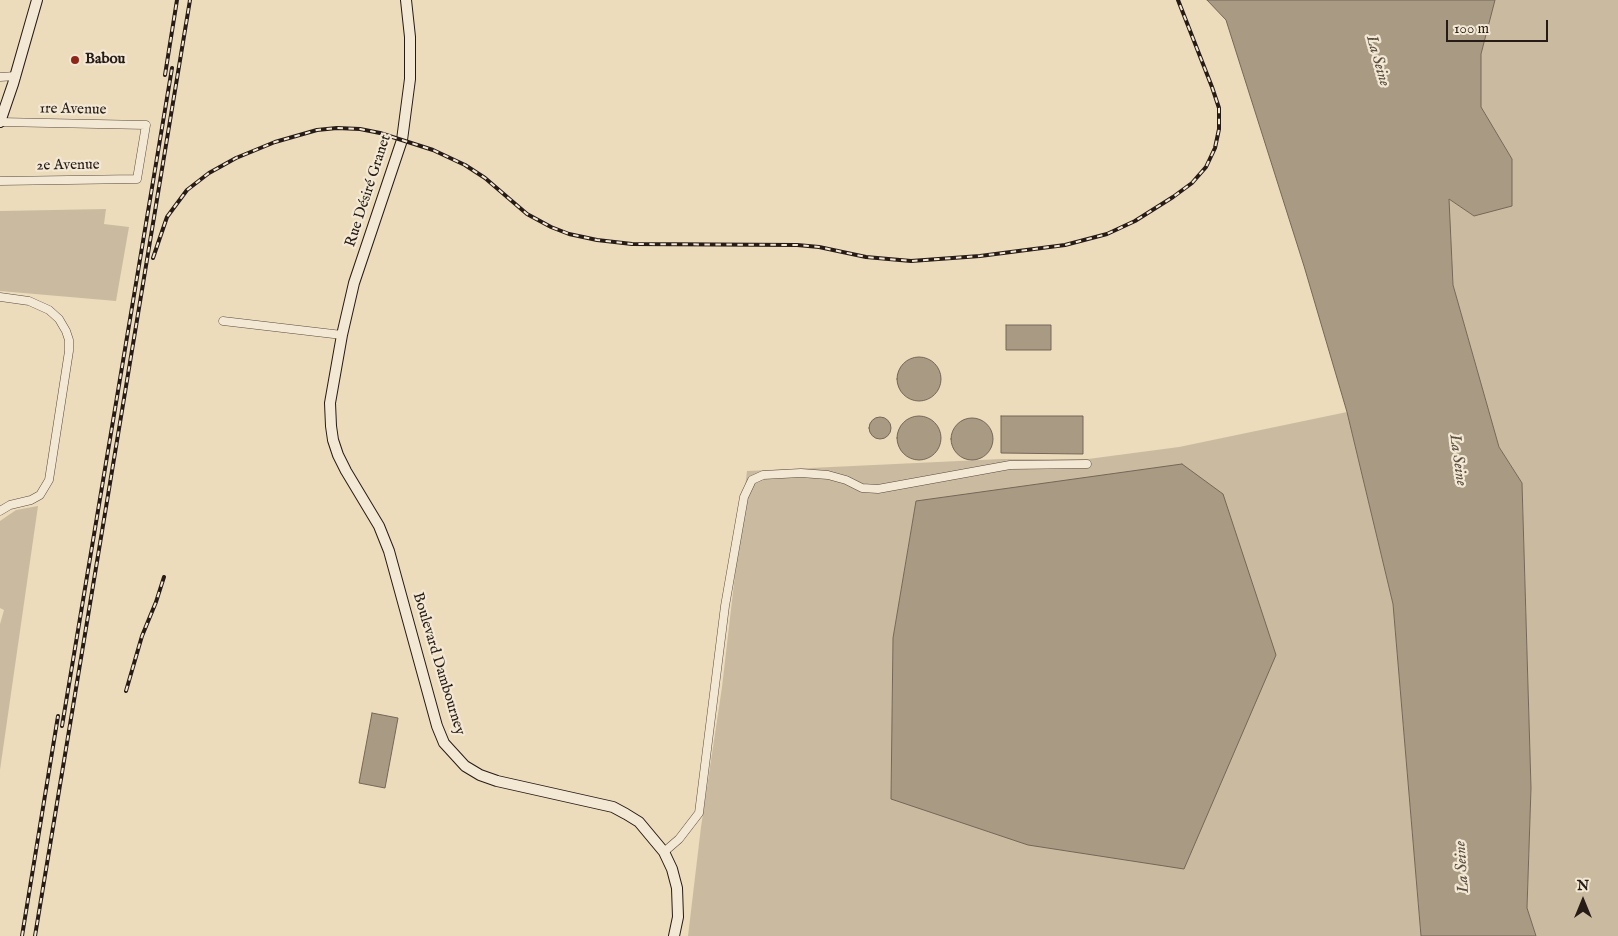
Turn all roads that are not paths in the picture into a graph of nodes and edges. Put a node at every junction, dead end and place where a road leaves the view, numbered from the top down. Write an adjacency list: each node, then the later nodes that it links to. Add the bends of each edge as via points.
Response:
1 (37, 0): 3 (street)
2 (406, 0): 8 (street, Rue Désiré Granet, via 410,79 402,140)
3 (16, 76): 4 (street); 5 (street)
4 (0, 77)
5 (0, 122): 6 (street, 1re Avenue, via 146,125)
6 (137, 179): 7 (street, 2e Avenue)
7 (0, 181)
8 (358, 272): 11 (street, Boulevard Dambourney)
9 (0, 297): 13 (street, via 36,303 49,310 66,331 69,345 49,480 40,495)
10 (223, 321): 11 (street)
11 (342, 335): 14 (street, Boulevard Dambourney, via 330,403 333,440 389,551 444,744 465,766 496,781 613,807 639,822)
12 (1087, 464): 14 (street, via 1010,465 878,489 862,488 828,475 801,473 763,475 752,480 744,497 725,606 699,813 680,838)
13 (0, 511)
14 (664, 852): 15 (street, Boulevard Dambourney, via 677,888 678,917)
15 (674, 936)

